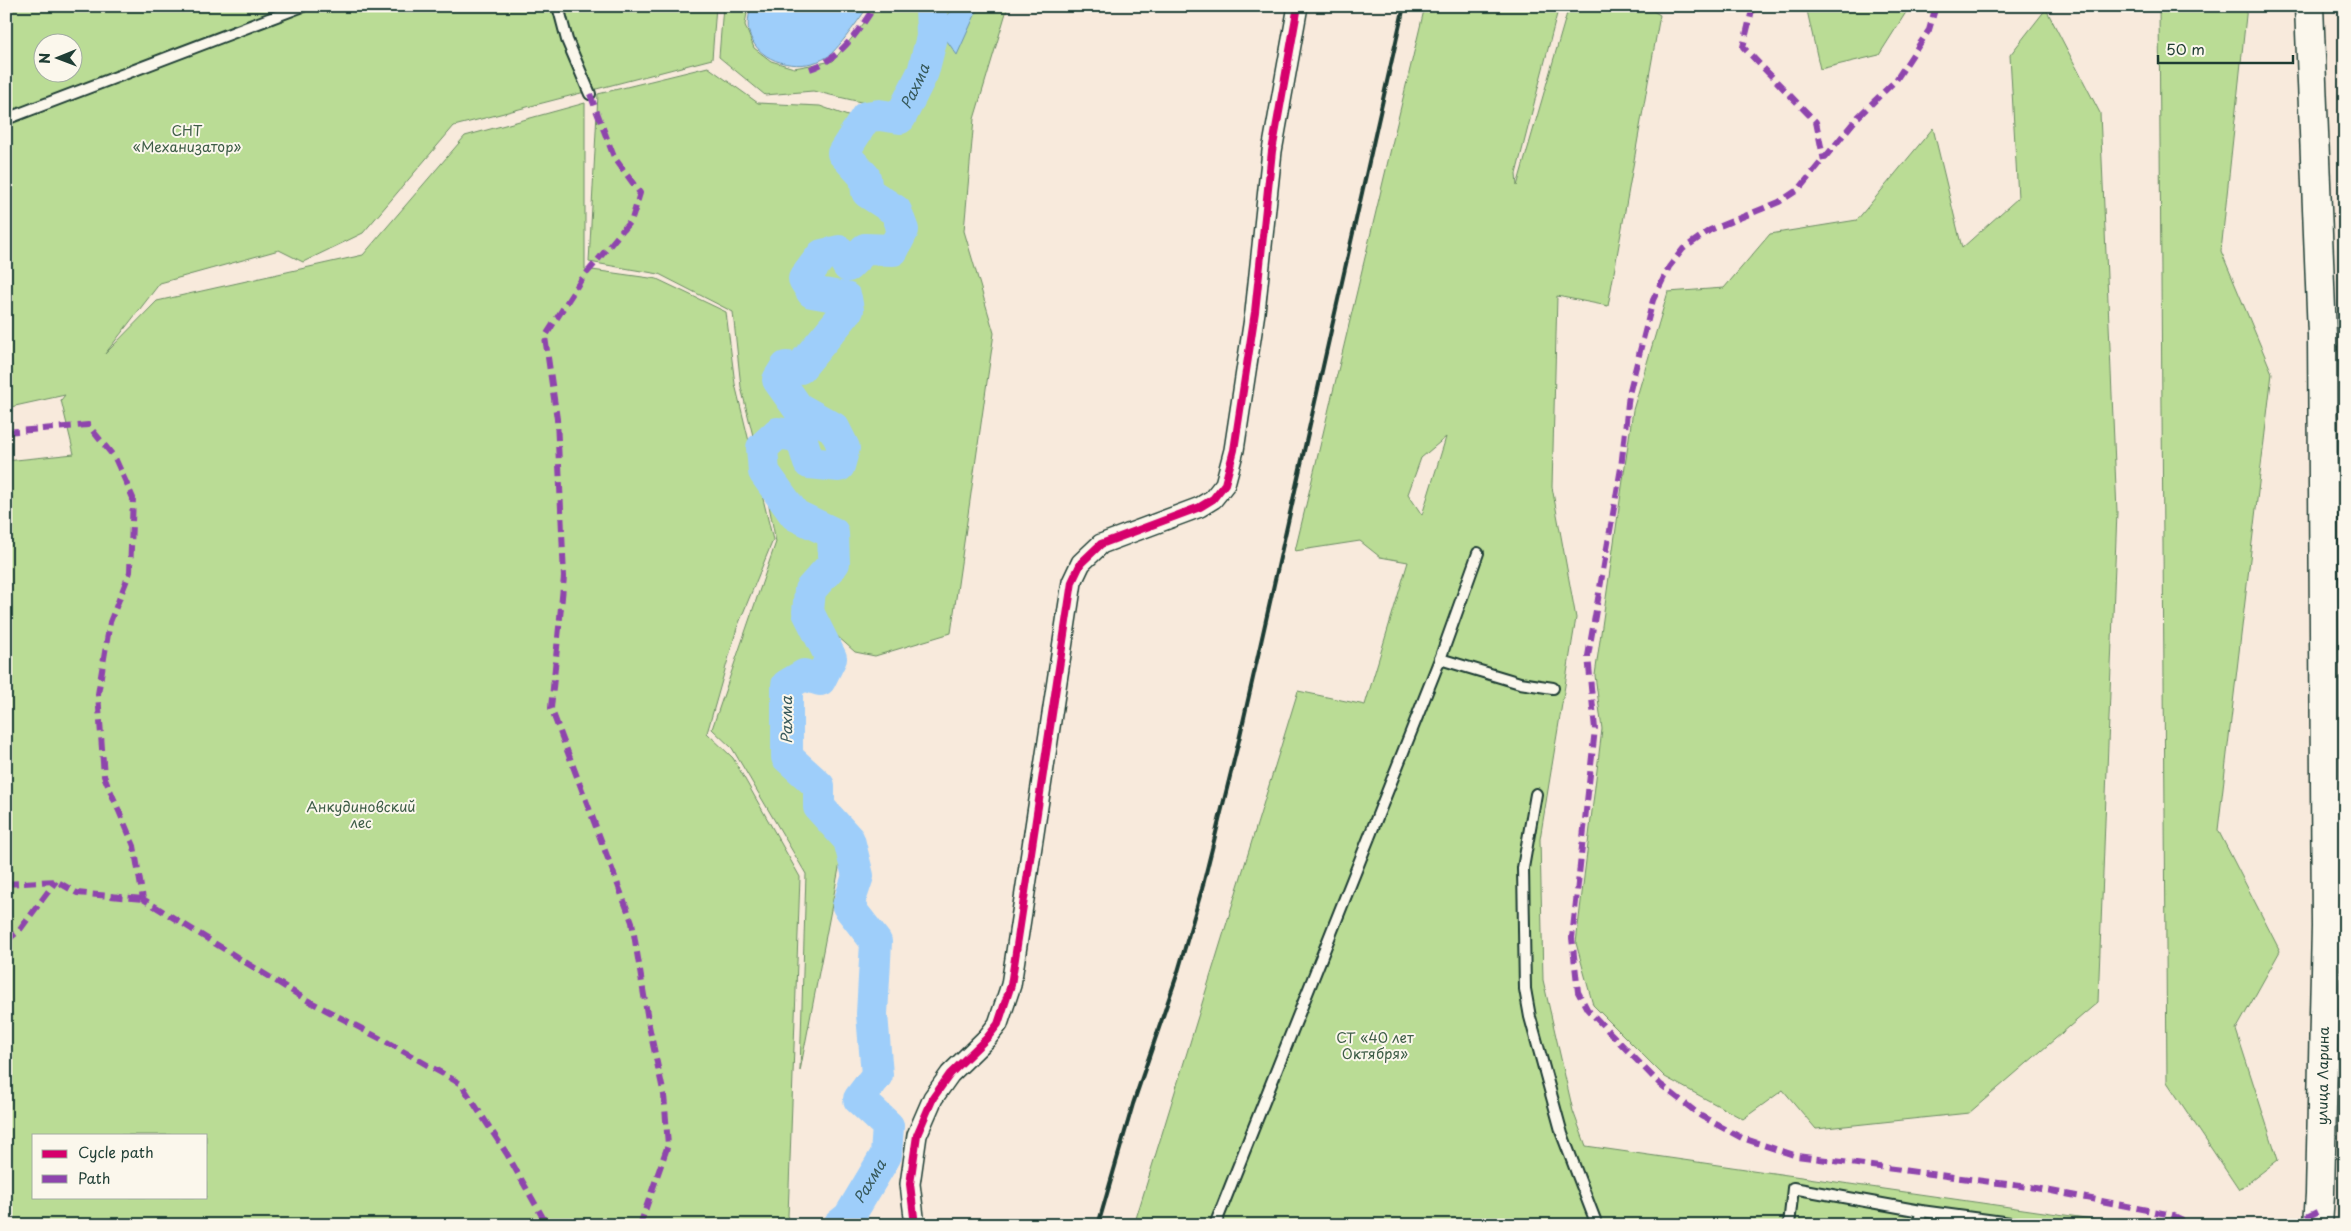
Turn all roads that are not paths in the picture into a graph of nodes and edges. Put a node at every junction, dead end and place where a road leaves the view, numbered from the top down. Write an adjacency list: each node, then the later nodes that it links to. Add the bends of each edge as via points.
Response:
1 (303, 6): 6 (lane)
2 (558, 6): 5 (lane)
3 (1298, 6): 12 (street, via 1272,151 1255,312 1234,450 1225,484 1213,499 1200,507 1101,544 1082,563 1072,582 1011,985 998,1024 950,1074 933,1098 917,1135 910,1184)
4 (2309, 6): 18 (main road, улица Ларина, via 2322,335 2326,927)
5 (590, 94)
6 (6, 119)
7 (1478, 553): 8 (lane)
8 (1440, 659): 9 (lane, via 1520,683); 13 (lane)
9 (1552, 688)
10 (1536, 794): 14 (lane, via 1523,868 1525,989 1562,1134)
11 (1920, 1211): 15 (lane, via 1793,1188); 16 (lane); 17 (lane)
12 (915, 1225)
13 (1215, 1225)
14 (1597, 1225)
15 (1789, 1225)
16 (1919, 1225)
17 (2025, 1225)
18 (2318, 1225)

